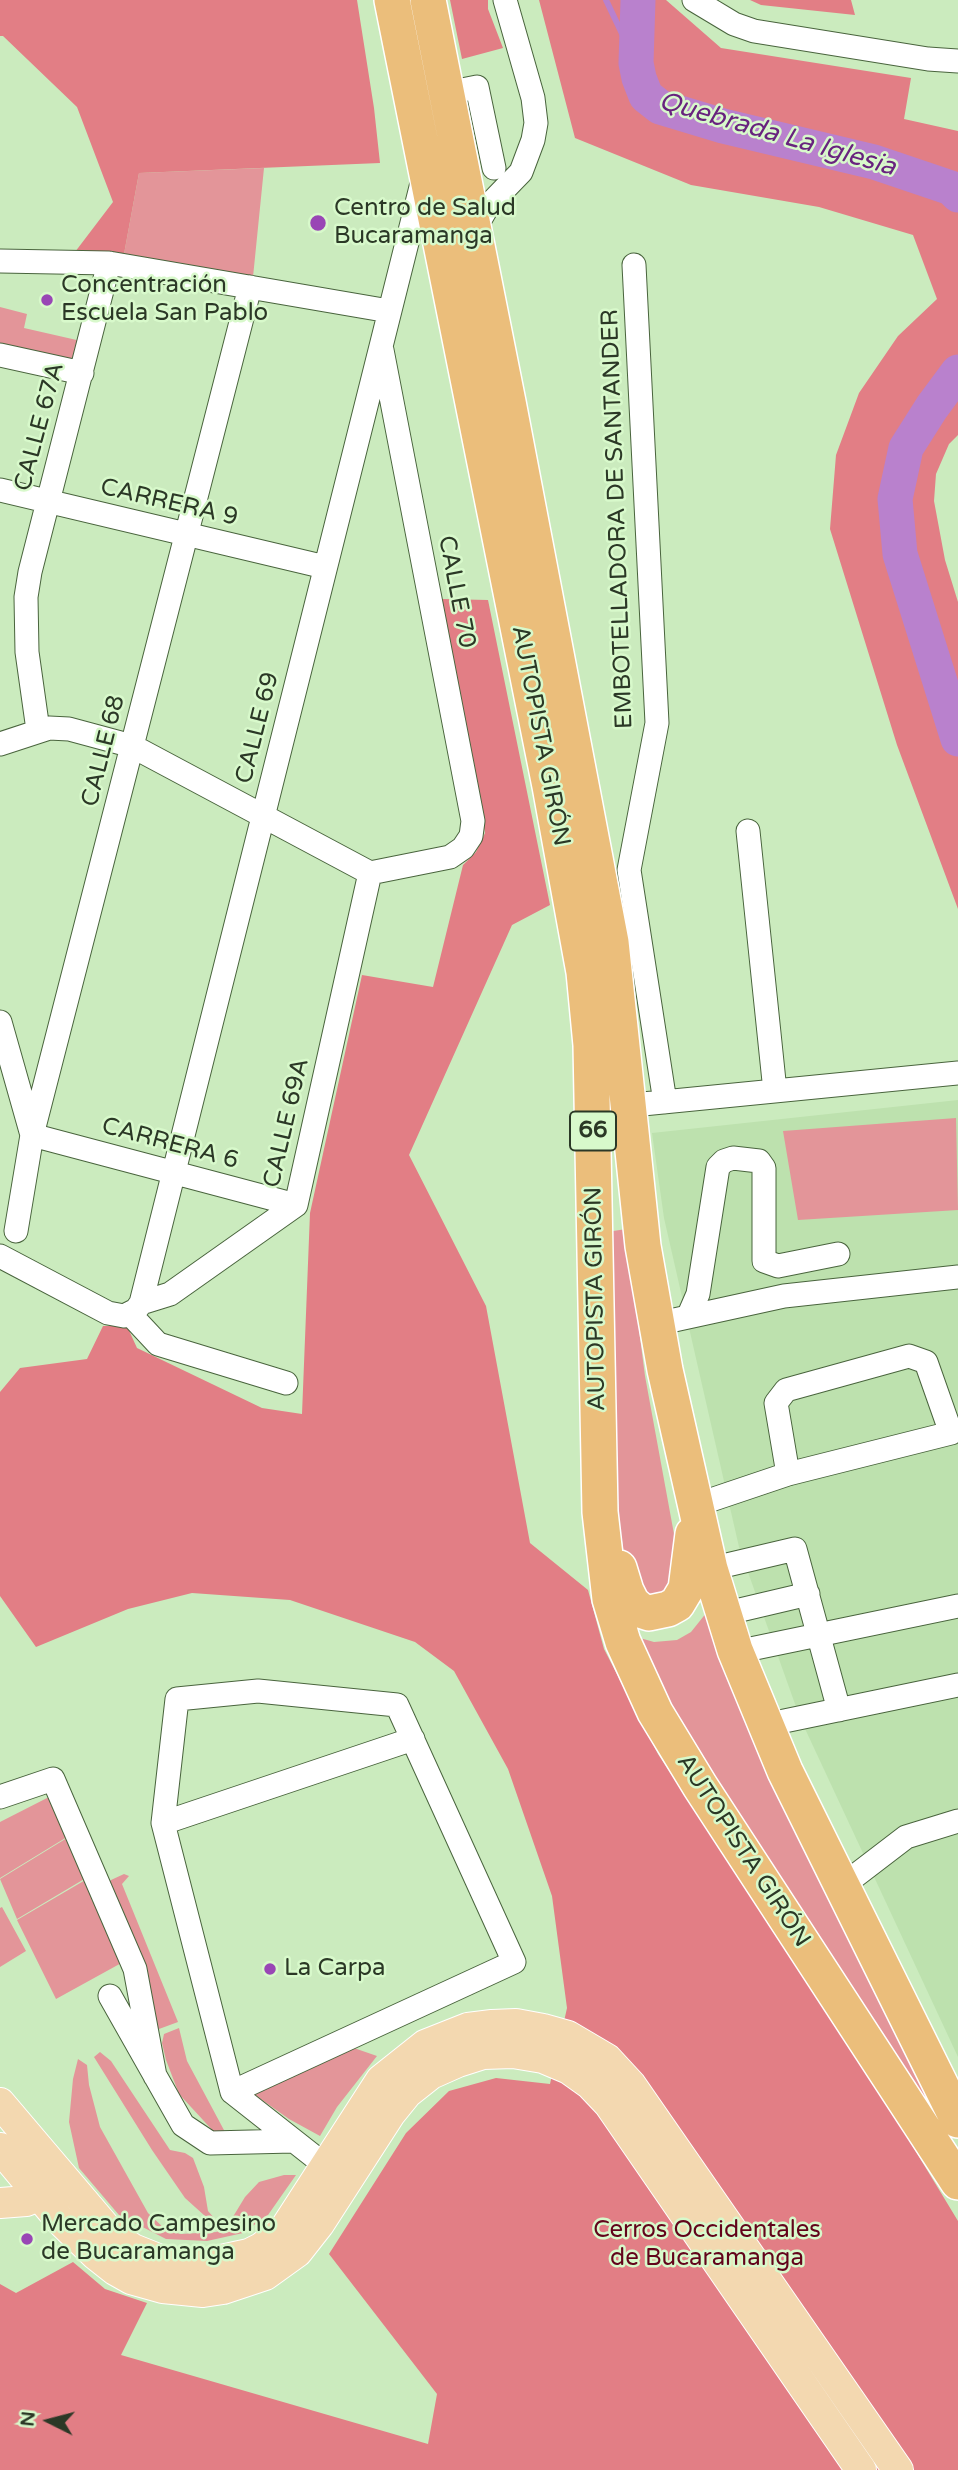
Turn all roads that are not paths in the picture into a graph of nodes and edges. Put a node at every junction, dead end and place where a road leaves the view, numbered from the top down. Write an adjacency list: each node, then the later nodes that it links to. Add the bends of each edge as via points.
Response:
1 (392, 0): 8 (highway, AUTOPISTA GIRÓN / 66)
2 (428, 0): 7 (highway, AUTOPISTA GIRÓN / 66, via 447,93)
3 (505, 0): 6 (street, via 535,111)
4 (694, 0): 5 (street, via 754,31)
5 (958, 61)
6 (527, 158): 7 (street, via 508,166); 9 (street)
7 (477, 165): 9 (highway, AUTOPISTA GIRÓN / 66)
8 (426, 167): 14 (street, CALLE 69); 33 (highway, AUTOPISTA GIRÓN / 66, via 584,972)
9 (474, 230): 32 (highway, AUTOPISTA GIRÓN / 66, via 611,942)
10 (0, 261): 11 (street)
11 (109, 263): 13 (street); 17 (street, CALLE 67A)
12 (634, 265): 31 (street, EMBOTELLADORA DE SANTANDER, via 657,723 629,870)
13 (250, 287): 14 (street); 20 (street, CALLE 68)
14 (389, 310): 15 (street, CALLE 69)
15 (381, 343): 21 (street, CALLE 69); 27 (street, CALLE 70, via 473,821 471,836 450,857)
16 (0, 355): 17 (street)
17 (82, 373): 19 (street, CALLE 67A)
18 (0, 490): 19 (street, CARRERA 9)
19 (48, 502): 20 (street, CARRERA 9); 22 (street, CALLE 67A, via 26,597 27,652)
20 (187, 534): 21 (street, CARRERA 9); 24 (street, CALLE 68)
21 (325, 567): 25 (street, CALLE 69)
22 (38, 730): 23 (street); 24 (street, via 69,729)
23 (0, 744)
24 (132, 746): 25 (street); 34 (street, CALLE 68)
25 (263, 816): 27 (street); 35 (street, CALLE 69)
26 (748, 831): 30 (street)
27 (370, 873): 36 (street, CALLE 69A)
28 (0, 1022): 34 (street)
29 (958, 1073): 30 (street)
30 (775, 1091): 31 (street)
31 (665, 1102): 32 (street)
32 (628, 1105): 33 (street); 42 (highway, AUTOPISTA GIRÓN / 66, via 643,1246)
33 (592, 1109): 47 (highway, AUTOPISTA GIRÓN / 66)
34 (32, 1135): 35 (street, CARRERA 6); 37 (street, CALLE 68)
35 (173, 1172): 36 (street, CARRERA 6); 41 (street, CALLE 69)
36 (296, 1205): 41 (street, CALLE 69A, via 170,1294)
37 (16, 1231)
38 (838, 1254): 42 (street, via 778,1266 764,1261 764,1168 752,1159 724,1161 718,1167 698,1294)
39 (0, 1256): 41 (street, via 108,1312 124,1317)
40 (958, 1277): 42 (street, via 784,1296)
41 (136, 1309): 43 (street, via 158,1344)
42 (672, 1320): 46 (highway, AUTOPISTA GIRÓN / 66)
43 (286, 1383)
44 (955, 1432): 45 (street); 45 (street, via 926,1362 909,1356 780,1395 776,1403)
45 (788, 1474): 46 (street)
46 (696, 1505): 47 (highway, via 686,1589 677,1604 657,1613 640,1610 632,1603); 48 (highway, AUTOPISTA GIRÓN / 66)
47 (600, 1511): 71 (highway, AUTOPISTA GIRÓN / 66, via 610,1599 623,1642 655,1712)
48 (710, 1569): 49 (street, via 794,1549); 51 (highway, AUTOPISTA GIRÓN / 66)
49 (807, 1594): 51 (street); 52 (street)
50 (958, 1606): 52 (street)
51 (723, 1614): 53 (highway, AUTOPISTA GIRÓN / 66)
52 (819, 1635): 53 (street); 55 (street)
53 (736, 1652): 56 (highway, AUTOPISTA GIRÓN / 66)
54 (958, 1685): 55 (street)
55 (839, 1710): 56 (street)
56 (765, 1725): 61 (highway, AUTOPISTA GIRÓN / 66)
57 (413, 1739): 60 (street); 60 (street, via 397,1704 258,1691 177,1699); 64 (street, via 514,1962)
58 (0, 1797): 63 (street, via 53,1779 135,1969)
59 (958, 1821): 61 (street, via 906,1837)
60 (163, 1823): 64 (street)
61 (842, 1886): 66 (highway, AUTOPISTA GIRÓN / 66)
62 (110, 1996): 63 (street)
63 (155, 2076): 67 (street, via 183,2125 209,2143)
64 (232, 2092): 67 (street)
65 (0, 2104): 72 (main road)
66 (955, 2105)
67 (293, 2141): 70 (street)
68 (353, 2147): 70 (main road); 72 (main road, via 319,2224 284,2264 239,2284 203,2292 154,2286 115,2270 80,2240); 74 (main road, via 407,2093 431,2074 457,2062 483,2054 513,2053 569,2069 609,2104); 75 (main road, via 381,2080 425,2045 446,2035 516,2024 543,2028 588,2046 631,2085)
69 (0, 2148): 72 (main road)
70 (326, 2166): 72 (main road, via 295,2215 273,2239 249,2254 203,2264 158,2259 133,2249)
71 (958, 2182)
72 (51, 2187): 73 (main road, via 26,2202)
73 (0, 2203)
74 (861, 2470)
75 (898, 2470)

